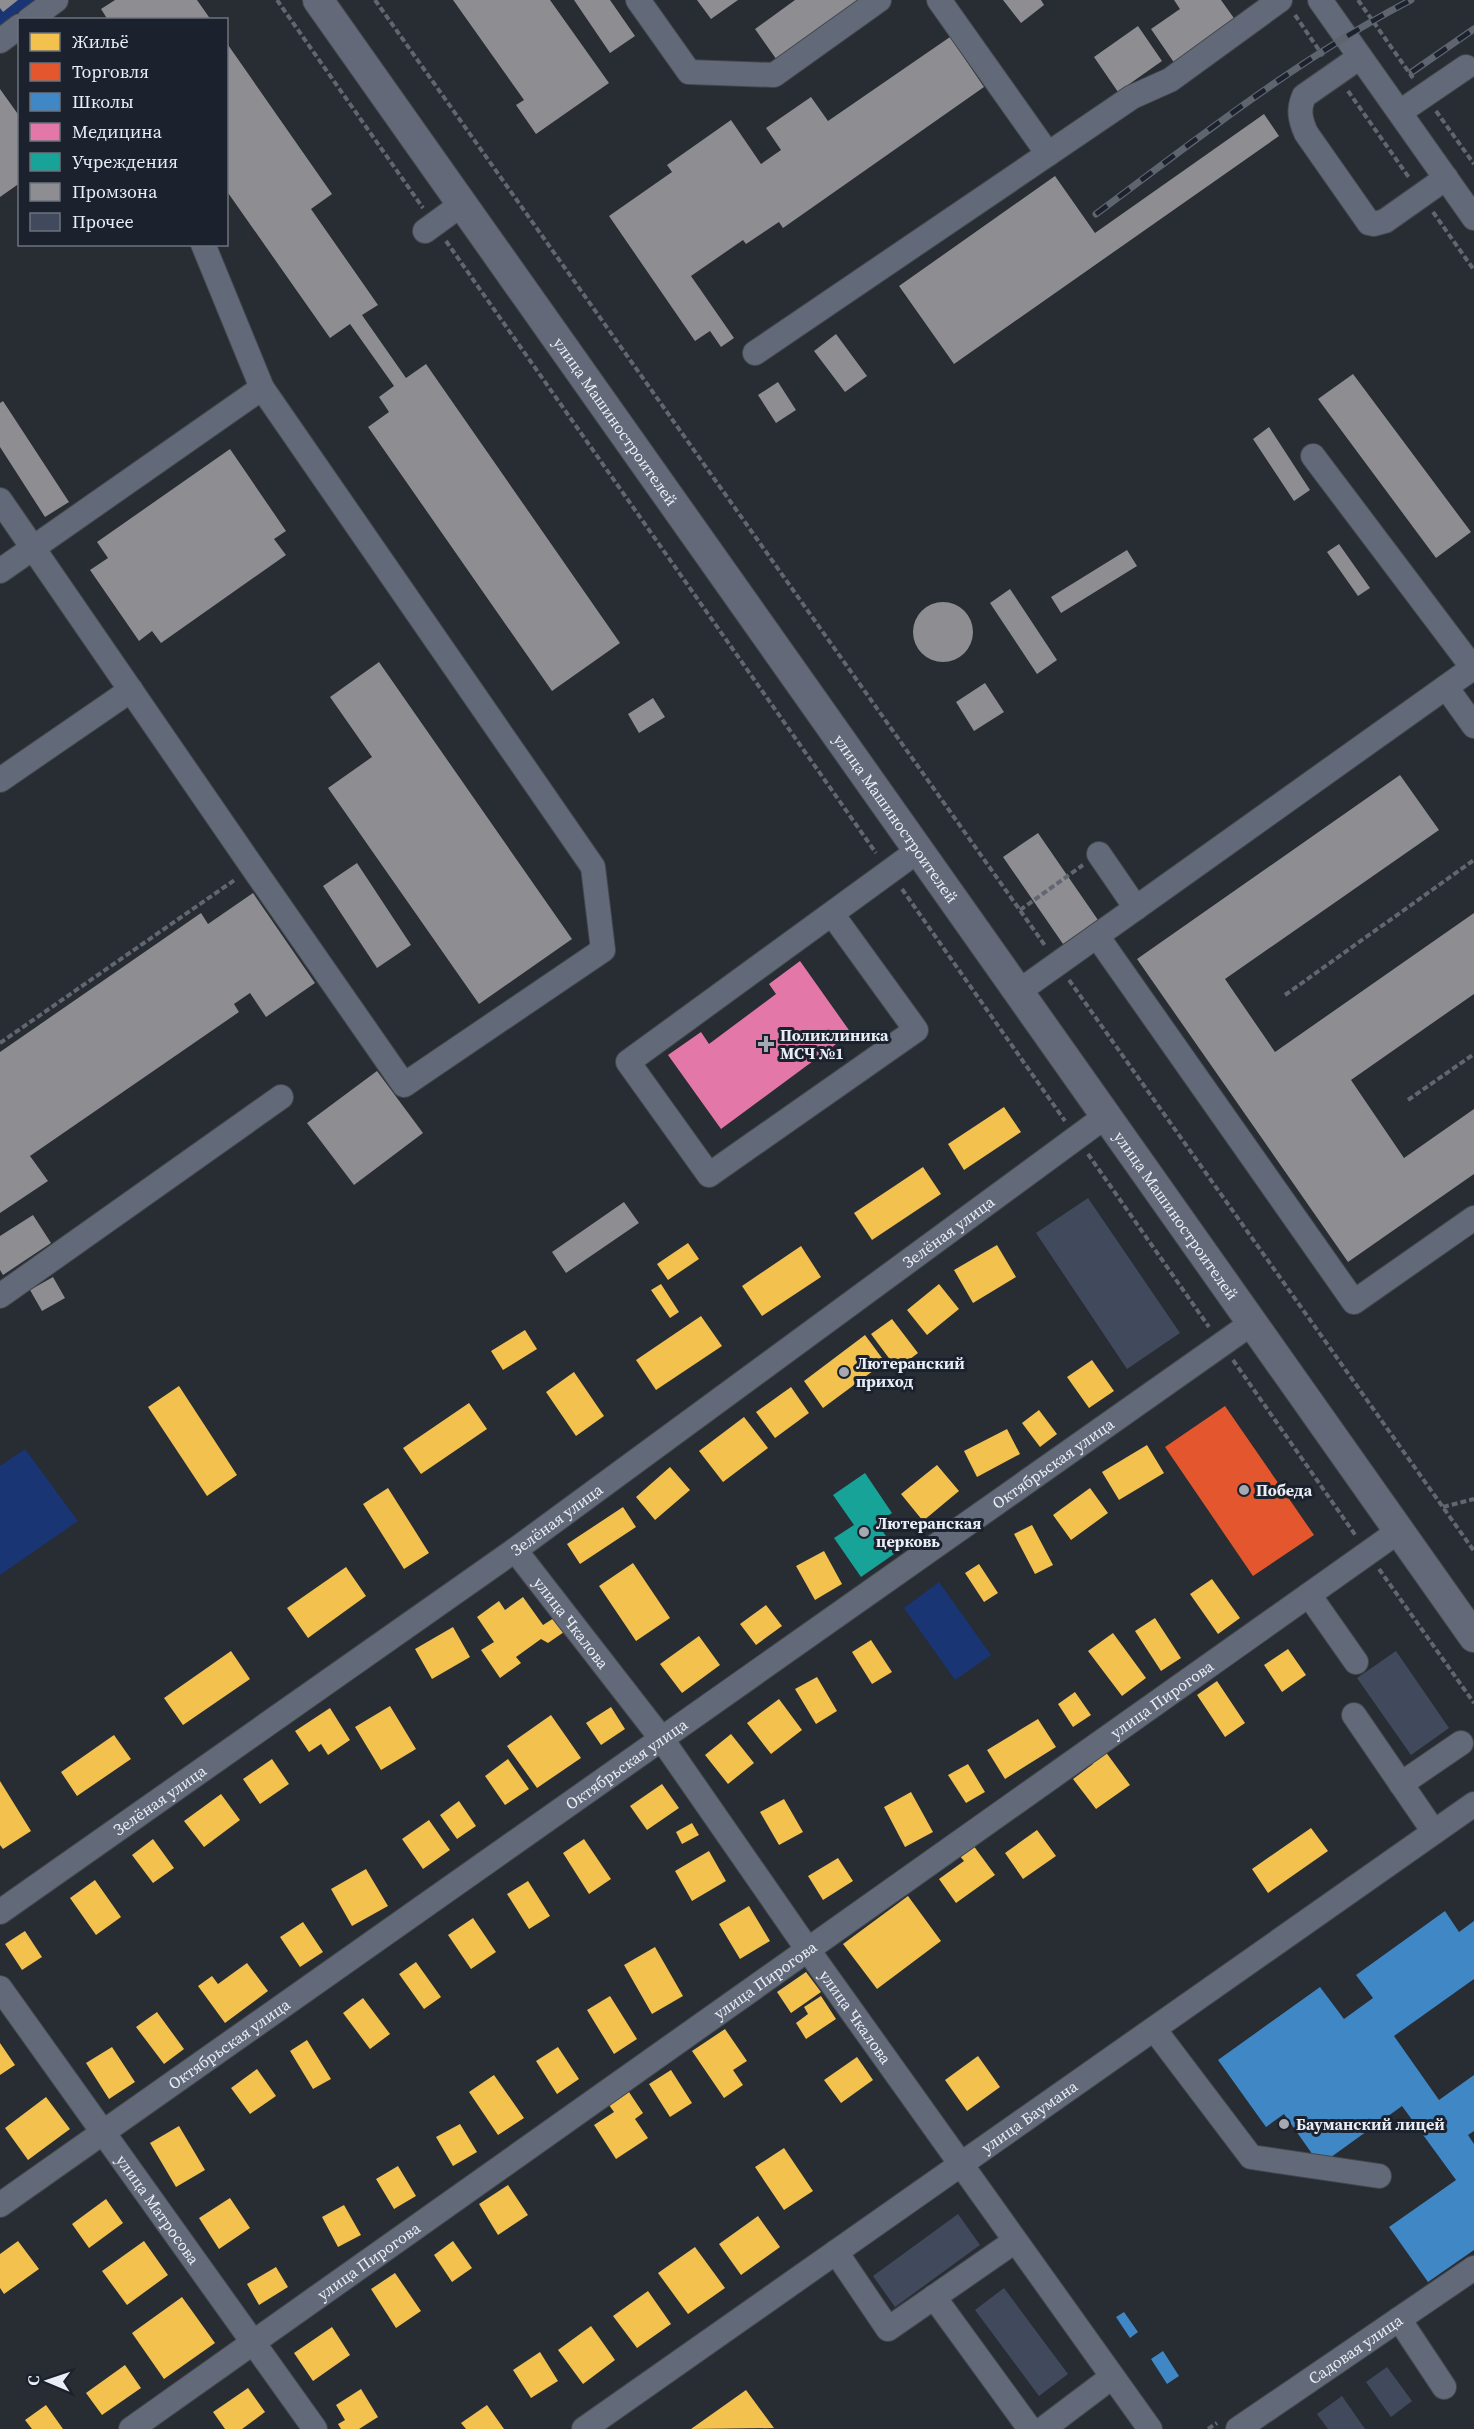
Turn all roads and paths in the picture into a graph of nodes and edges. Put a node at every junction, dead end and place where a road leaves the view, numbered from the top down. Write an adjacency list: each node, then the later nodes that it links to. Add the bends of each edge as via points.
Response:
1 (56, 0): 9 (street)
2 (318, 0): 19 (main road, улица Машиностроителей)
3 (375, 0): 40 (path)
4 (639, 0): 5 (street, via 689,72 774,75)
5 (879, 0)
6 (939, 0): 16 (street)
7 (1320, 0): 12 (street)
8 (1285, 4): 14 (path); 16 (street, via 1170,80 1132,97)
9 (32, 18)
10 (18, 28): 11 (street)
11 (0, 41)
12 (1360, 57): 14 (street); 15 (street)
13 (1466, 67): 15 (street)
14 (1336, 74): 18 (path); 18 (street, via 1304,96 1300,119 1369,224 1385,221)
15 (1400, 112): 17 (street)
16 (1048, 154): 24 (street)
17 (1446, 178): 18 (street); 20 (street)
18 (1421, 195): 23 (path)
19 (462, 204): 21 (street); 35 (main road, улица Машиностроителей)
20 (1474, 218)
21 (425, 231)
22 (204, 246): 25 (street)
23 (1474, 270)
24 (755, 353)
25 (262, 388): 28 (street); 38 (street, via 593,867 603,950 404,1085)
26 (1313, 456): 30 (street)
27 (0, 500): 28 (street)
28 (33, 548): 29 (street); 32 (street)
29 (0, 571)
30 (1473, 668): 31 (street)
31 (1446, 687): 33 (street); 39 (street)
32 (131, 690): 34 (street); 38 (street)
33 (1474, 726)
34 (0, 780)
35 (919, 850): 41 (street); 44 (main road, улица Машиностроителей)
36 (1099, 854): 39 (street); 40 (path)
37 (1474, 860): 45 (path)
38 (253, 868): 46 (path)
39 (1136, 908): 42 (street)
40 (1020, 910): 43 (path)
41 (832, 914): 41 (street, via 628,1062 709,1174 916,1030)
42 (1097, 936): 43 (street); 51 (street, via 1354,1302)
43 (1058, 964): 44 (street); 55 (path)
44 (1018, 992): 50 (main road, улица Машиностроителей)
45 (1285, 995)
46 (0, 1042)
47 (1474, 1054): 49 (path)
48 (281, 1097): 52 (street)
49 (1408, 1100)
50 (1106, 1116): 53 (main road, улица Машиностроителей); 57 (street, Зелёная улица)
51 (1474, 1218)
52 (0, 1296)
53 (1252, 1323): 56 (main road, улица Машиностроителей); 63 (street, Октябрьская улица)
54 (1474, 1499): 55 (path)
55 (1443, 1507): 58 (path)
56 (1400, 1531): 59 (street, улица Пирогова); 60 (main road, улица Машиностроителей)
57 (515, 1550): 63 (street, улица Чкалова); 68 (street, Зелёная улица)
58 (1474, 1551)
59 (1309, 1595): 61 (street); 69 (street, улица Пирогова)
60 (1474, 1636)
61 (1356, 1662)
62 (1354, 1715): 65 (street)
63 (661, 1738): 69 (street, улица Чкалова); 72 (street, Октябрьская улица)
64 (1461, 1743): 65 (street)
65 (1401, 1784): 67 (street)
66 (1474, 1804): 67 (street, улица Баумана)
67 (1434, 1832): 71 (street, улица Баумана)
68 (0, 1912)
69 (808, 1950): 73 (street, улица Чкалова); 81 (street, улица Пирогова)
70 (0, 1988): 72 (street, улица Матросова)
71 (1154, 2029): 73 (street, улица Баумана); 74 (street, via 1251,2157)
72 (103, 2133): 75 (street, Октябрьская улица); 81 (street, улица Матросова)
73 (961, 2165): 76 (street, улица Чкалова); 77 (street, улица Баумана)
74 (1379, 2176)
75 (0, 2205)
76 (1015, 2241): 79 (street); 82 (street, улица Чкалова)
77 (836, 2252): 79 (street, via 888,2329); 86 (street, улица Баумана)
78 (1474, 2268): 80 (street, Садовая улица)
79 (934, 2297): 87 (street)
80 (1399, 2319): 83 (street); 90 (street, Садовая улица)
81 (253, 2342): 84 (street, улица Пирогова); 85 (street, улица Матросова)
82 (1112, 2377): 88 (street); 89 (street, улица Чкалова)
83 (1444, 2386)
84 (131, 2429)
85 (315, 2429)
86 (584, 2429)
87 (1030, 2429)
88 (1043, 2429)
89 (1150, 2429)
90 (1238, 2429)

